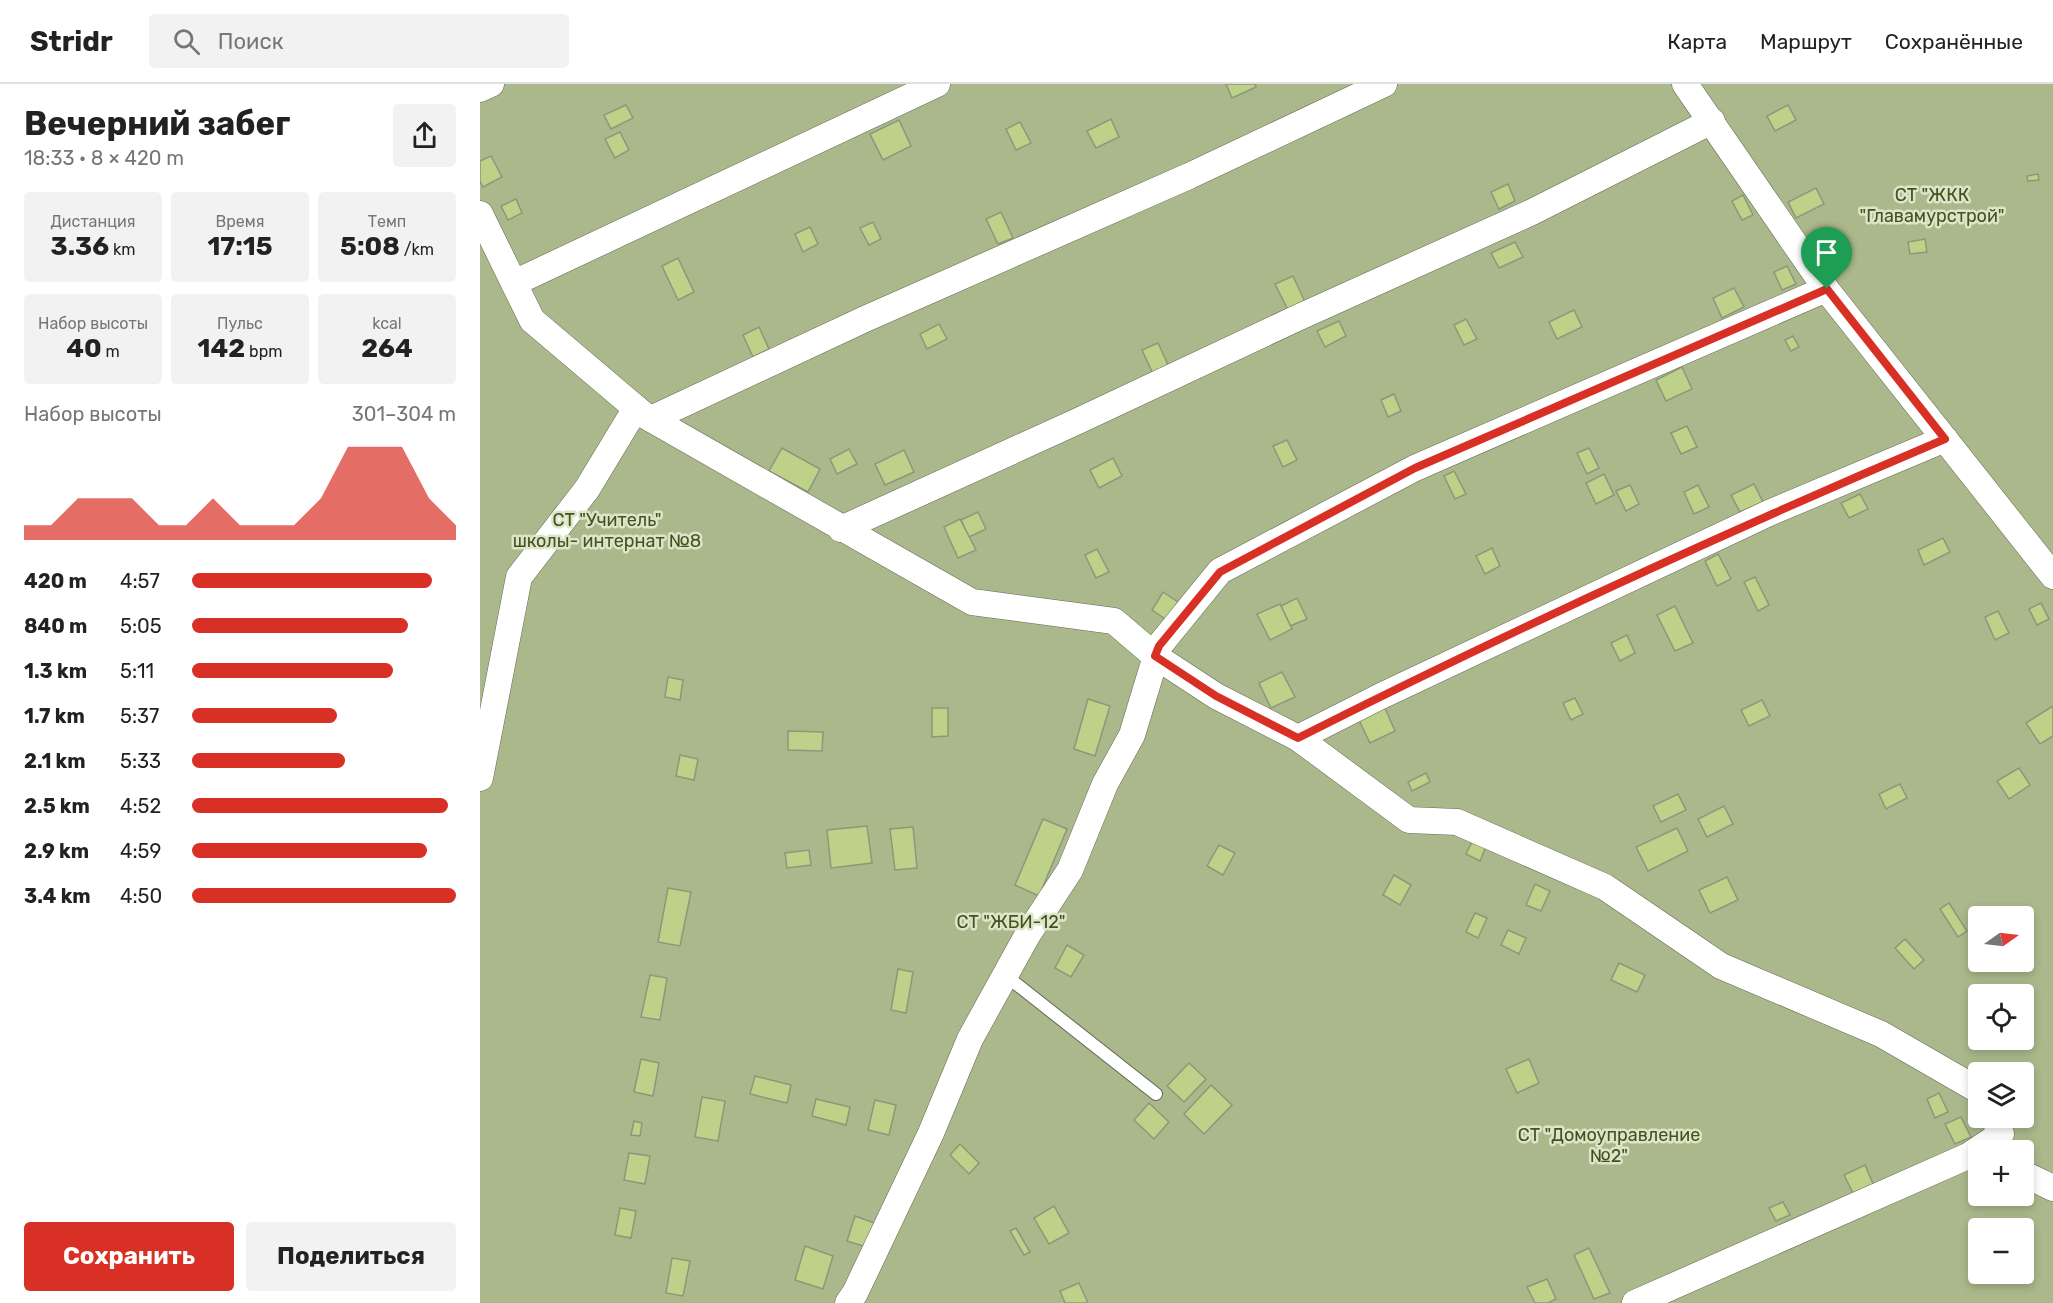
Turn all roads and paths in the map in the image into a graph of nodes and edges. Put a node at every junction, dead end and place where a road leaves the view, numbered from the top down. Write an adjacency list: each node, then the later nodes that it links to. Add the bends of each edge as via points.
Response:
1 (491, 84): 5 (street)
2 (937, 84): 8 (street)
3 (1384, 84): 10 (street, via 1189,177)
4 (1685, 84): 6 (street)
5 (480, 89)
6 (1712, 121): 9 (street); 12 (street, via 1532,212)
7 (480, 214): 8 (street)
8 (514, 283): 10 (street, via 532,320)
9 (1827, 289): 11 (street); 14 (street, via 1415,468 1220,572)
10 (643, 414): 12 (street); 16 (street, via 519,577)
11 (1945, 439): 13 (street); 15 (street, via 1769,513)
12 (841, 529): 14 (street, via 972,602 1114,621)
13 (2053, 576)
14 (1155, 656): 15 (street, via 1216,696); 17 (street, via 1132,735 1105,784 1070,870)
15 (1298, 738): 18 (street, via 1409,820 1457,822 1605,887 1721,966 1881,1034)
16 (480, 778)
17 (1005, 975): 19 (lane); 25 (street, via 970,1039 931,1133)
18 (1968, 1084)
19 (1156, 1094)
20 (1998, 1128): 21 (street, via 2001,1134)
21 (1993, 1140)
22 (1968, 1156): 26 (street)
23 (2034, 1179): 24 (street)
24 (2053, 1188)
25 (848, 1303)
26 (1635, 1303)

